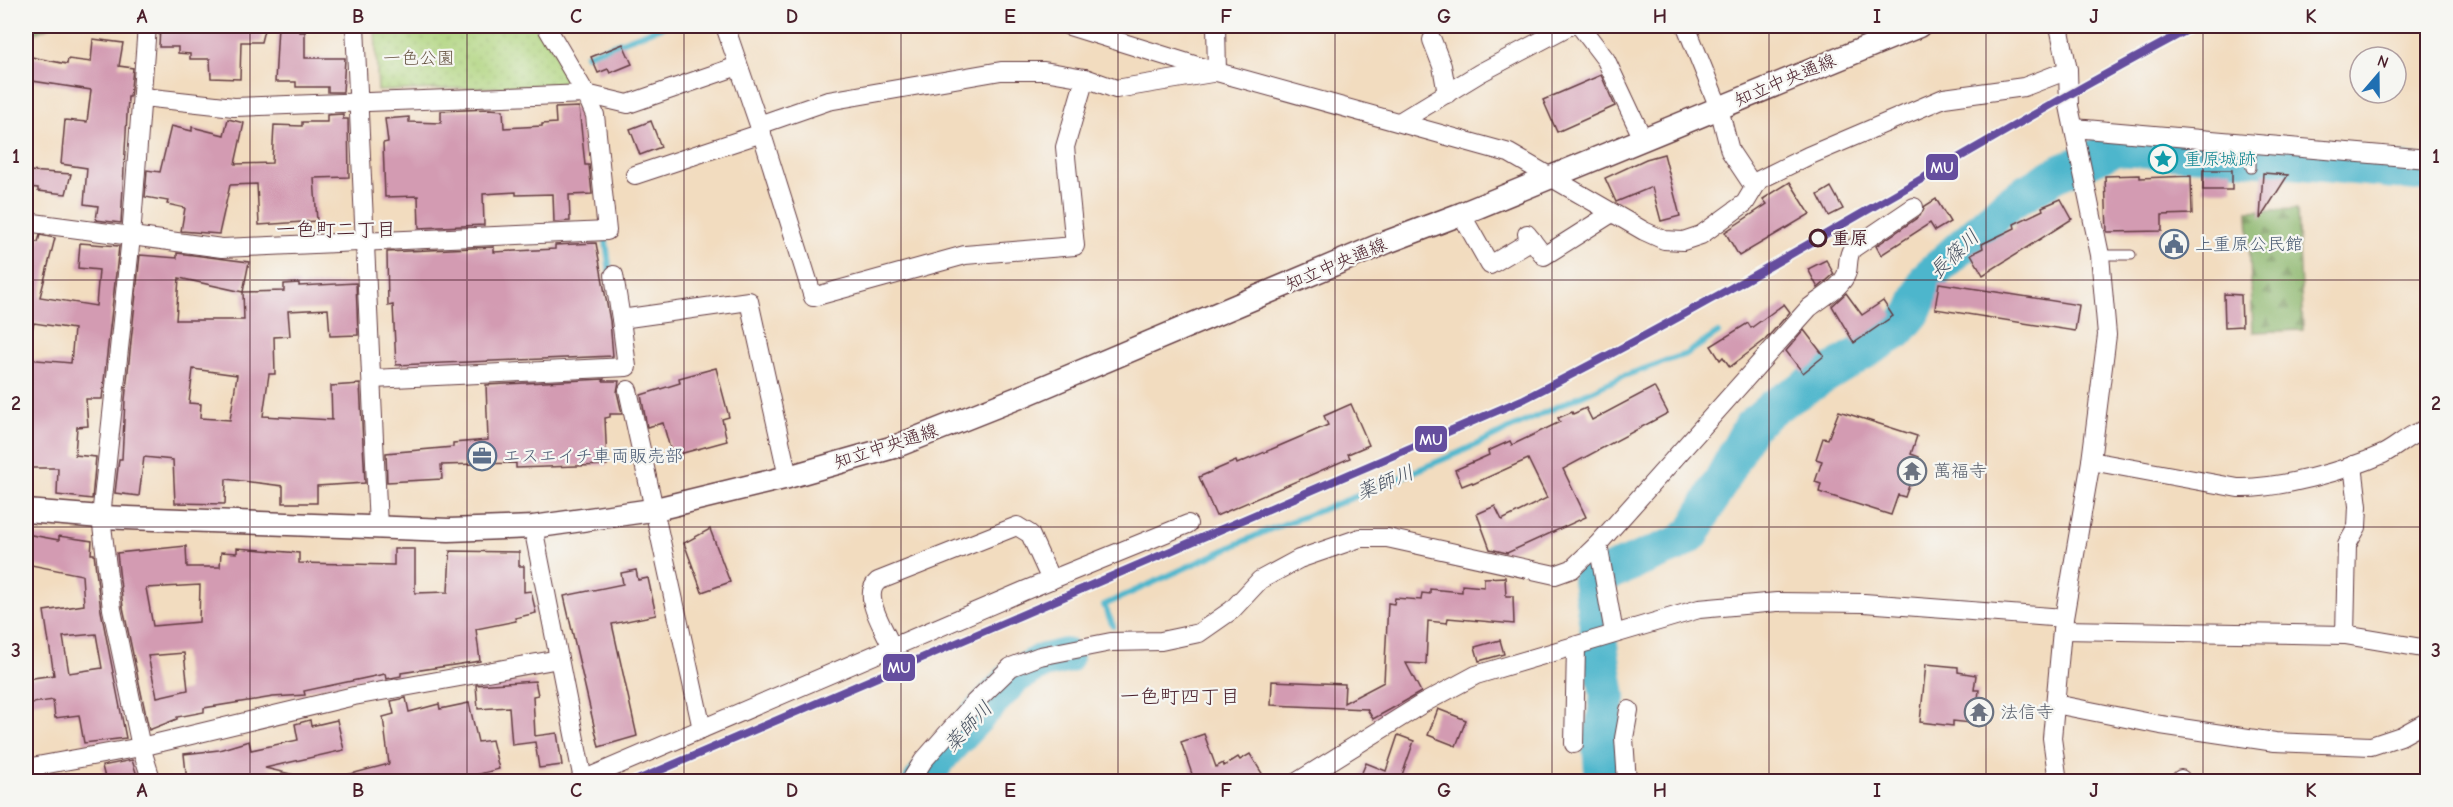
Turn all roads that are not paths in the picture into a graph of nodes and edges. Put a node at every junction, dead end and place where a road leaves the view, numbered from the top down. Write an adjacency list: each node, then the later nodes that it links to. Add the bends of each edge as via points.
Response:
1 (147, 26): 20 (street)
2 (355, 26): 21 (street)
3 (546, 26): 18 (street)
4 (725, 26): 14 (street)
5 (1069, 26): 16 (street)
6 (1216, 26): 16 (street)
7 (1569, 26): 19 (street)
8 (1580, 26): 26 (street, via 1606,60)
9 (1686, 26): 22 (street)
10 (1919, 26): 12 (street, 知立中央通線)
11 (2059, 26): 15 (street)
12 (1884, 32): 22 (street, 知立中央通線)
13 (1432, 40): 19 (street)
14 (738, 66): 18 (street, via 628,104); 25 (street)
15 (2068, 70): 24 (street, via 2067,94); 32 (street, via 2024,87 1944,98 1808,156 1759,180)
16 (1217, 72): 17 (street, via 1116,89); 23 (street)
17 (1085, 78): 25 (street, via 1044,71 1000,71 828,101); 25 (street, via 1065,147 1075,246 965,255 813,297)
18 (586, 94): 21 (street); 38 (street, via 595,115 607,231)
19 (1447, 94): 23 (street)
20 (143, 97): 21 (street, via 234,108); 37 (street)
21 (359, 103): 38 (street)
22 (1719, 108): 26 (street, 知立中央通線); 32 (street, via 1730,152)
23 (1401, 121): 31 (street, via 1509,153)
24 (2074, 128): 27 (street); 39 (street)
25 (760, 129): 30 (street)
26 (1643, 139): 31 (street, 知立中央通線)
27 (2251, 147): 28 (street); 29 (lane)
28 (2427, 159)
29 (2251, 168)
30 (635, 175)
31 (1553, 176): 34 (street); 35 (street, 知立中央通線)
32 (1754, 187): 34 (street, via 1745,203 1701,235 1683,241 1664,240)
33 (1914, 207): 55 (street, via 1852,249 1843,281 1809,308)
34 (1612, 213): 35 (street, via 1544,256 1530,237 1490,265)
35 (1461, 214): 48 (street, 知立中央通線, via 905,443)
36 (26, 222): 37 (street)
37 (131, 237): 38 (street, via 222,248); 51 (street)
38 (366, 243): 43 (street)
39 (2100, 255): 40 (lane); 46 (street, via 2107,335)
40 (2131, 255)
41 (614, 275): 42 (street)
42 (621, 319): 43 (street, via 627,367); 48 (street, via 749,301)
43 (372, 378): 53 (street)
44 (628, 390): 49 (street)
45 (2427, 429): 47 (street, via 2415,432 2385,453)
46 (2091, 461): 47 (street, via 2250,489); 57 (street)
47 (2353, 465): 58 (street, via 2358,506 2357,527 2347,545)
48 (788, 477): 49 (street, 知立中央通線)
49 (652, 510): 54 (street, 知立中央通線); 66 (street)
50 (26, 511): 51 (street, 知立中央通線)
51 (101, 517): 53 (street, 知立中央通線); 68 (street, via 112,609)
52 (1188, 524): 56 (street)
53 (378, 526): 54 (street, 知立中央通線, via 449,530)
54 (533, 527): 62 (street)
55 (1600, 552): 59 (street, via 1606,585); 72 (street, via 1555,575 1388,538 1360,538 1299,559 1260,580 1232,610 1199,633 1161,641 1111,642 1040,656 1011,667 974,702)
56 (1051, 580): 60 (street); 60 (street, via 1030,534 1017,526 878,581 871,599)
57 (2063, 624): 58 (street); 59 (street, via 1864,603 1777,602 1699,609); 63 (street)
58 (2345, 635): 61 (street)
59 (1597, 639): 67 (street); 73 (street, via 1476,675)
60 (892, 648): 66 (street)
61 (2427, 649)
62 (559, 658): 68 (street, via 354,696); 70 (street)
63 (2055, 704): 65 (street, via 2275,742 2371,746 2401,736); 75 (street, via 2052,738)
64 (1629, 710): 74 (street, via 1624,738)
65 (2427, 721)
66 (702, 729): 70 (street)
67 (1574, 744)
68 (141, 747): 69 (street); 71 (street)
69 (26, 768)
70 (581, 781)
71 (152, 782)
72 (910, 782)
73 (1298, 782)
74 (1627, 782)
75 (2058, 782)

